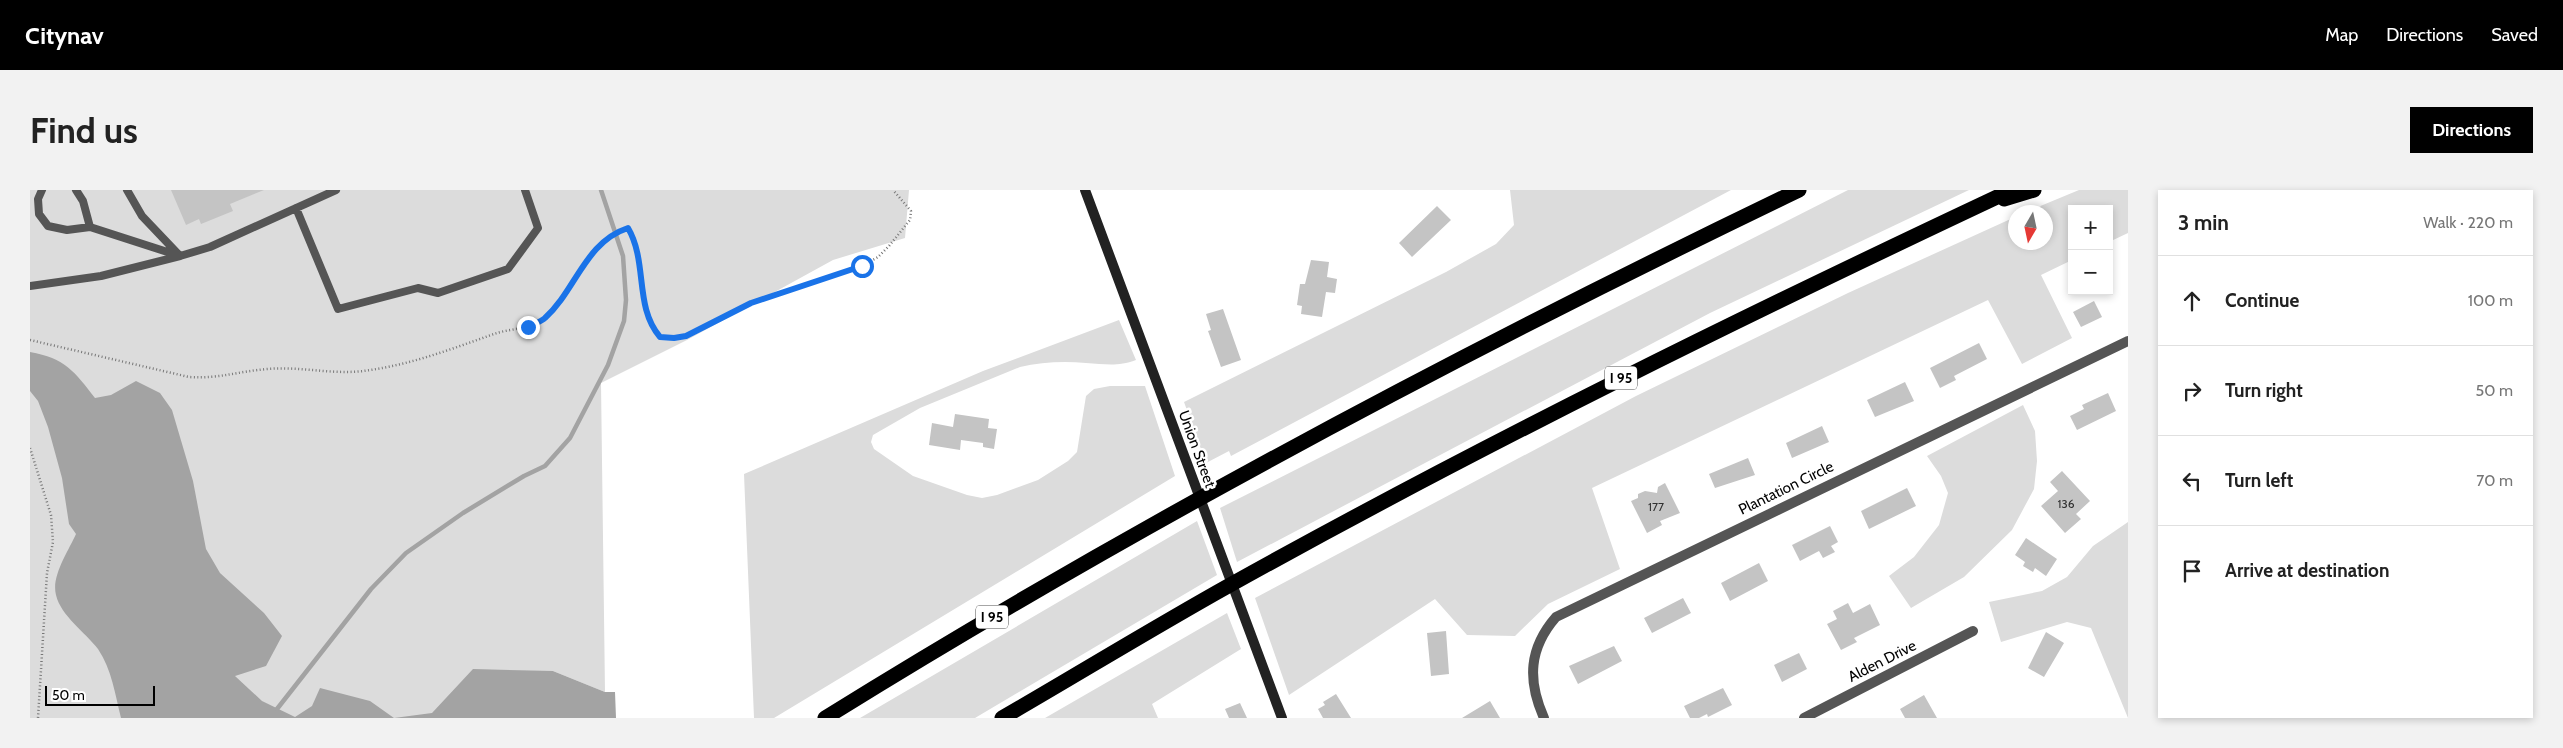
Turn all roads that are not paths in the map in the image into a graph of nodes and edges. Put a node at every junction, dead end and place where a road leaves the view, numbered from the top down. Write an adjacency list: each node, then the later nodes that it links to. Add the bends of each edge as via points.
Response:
1 (42, 190): 12 (lane, via 38,199 39,214 48,226 67,230)
2 (76, 190): 12 (lane, via 83,201)
3 (126, 190): 13 (lane, via 142,216)
4 (336, 190): 11 (lane)
5 (525, 190): 11 (lane, via 538,228 508,269 438,293 418,288 338,309)
6 (1085, 190): 19 (main road, Union Street)
7 (1799, 190): 17 (highway, I 95, via 1538,318 1240,476 1161,519)
8 (2012, 190): 10 (highway, I 95)
9 (2034, 190): 10 (highway)
10 (1976, 207): 18 (highway, I 95, via 1599,390 1273,562)
11 (296, 208): 13 (lane, via 210,247)
12 (90, 227): 13 (lane)
13 (180, 256): 14 (lane, via 101,276)
14 (30, 286)
15 (2128, 341): 20 (street, Plantation Circle, via 1556,617 1543,632 1535,649 1535,692)
16 (1973, 631): 21 (street, Alden Drive)
17 (825, 718)
18 (1002, 718)
19 (1282, 718)
20 (1544, 718)
21 (1804, 718)

